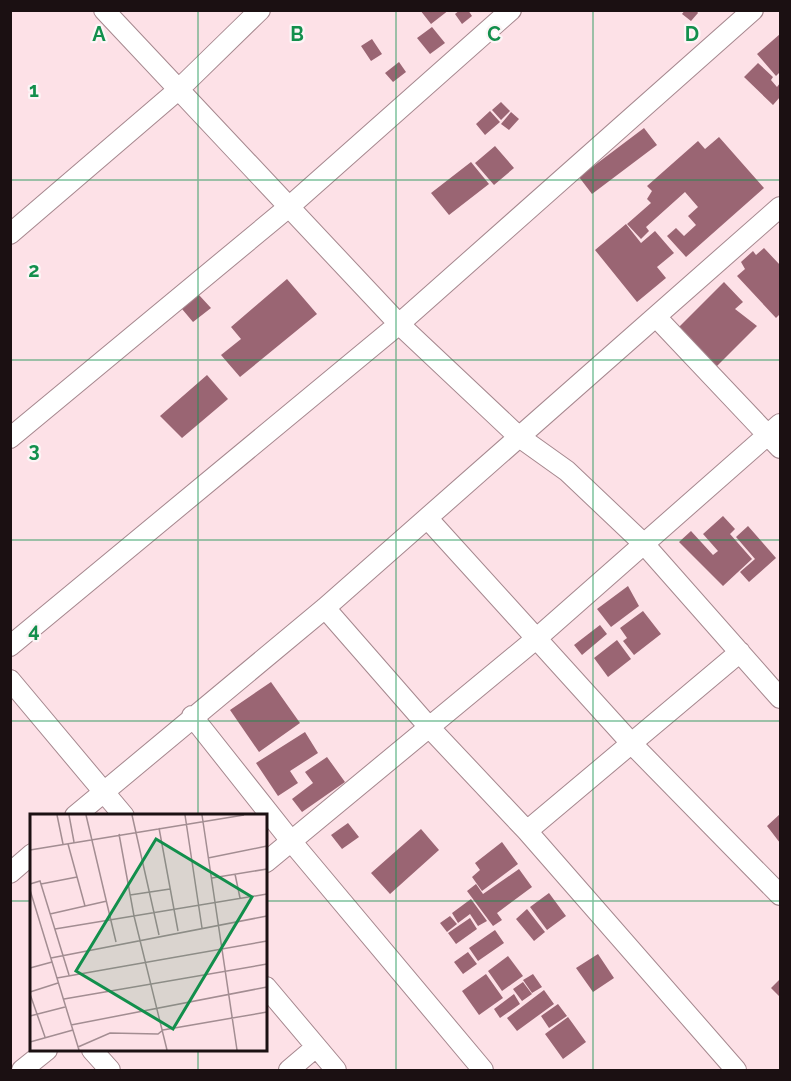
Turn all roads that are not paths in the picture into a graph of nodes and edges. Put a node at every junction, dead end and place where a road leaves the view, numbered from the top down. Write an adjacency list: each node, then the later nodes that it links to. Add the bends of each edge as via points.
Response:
1 (104, 10): 5 (street)
2 (260, 10): 5 (street)
3 (510, 10): 6 (street)
4 (753, 10): 10 (street)
5 (178, 90): 6 (street); 8 (street)
6 (290, 206): 10 (street); 13 (street)
7 (780, 207): 9 (street)
8 (10, 234)
9 (657, 318): 11 (street); 12 (street)
10 (399, 324): 12 (street); 18 (street)
11 (776, 435): 15 (street)
12 (518, 436): 14 (street); 15 (street, via 567,471)
13 (10, 438)
14 (428, 519): 16 (street); 17 (street)
15 (644, 544): 17 (street); 19 (street)
16 (326, 608): 22 (street); 23 (street)
17 (537, 638): 23 (street); 24 (street)
18 (10, 646)
19 (740, 652): 21 (street); 24 (street)
20 (10, 680): 25 (street)
21 (780, 698)
22 (192, 716): 25 (street); 29 (street)
23 (429, 727): 28 (street); 29 (street)
24 (632, 744): 28 (street); 33 (street)
25 (103, 790): 26 (street); 27 (street)
26 (77, 814)
27 (122, 814)
28 (527, 831): 43 (street)
29 (291, 840): 31 (street); 42 (street)
30 (30, 856): 32 (street)
31 (267, 861)
32 (10, 873)
33 (780, 895)
34 (267, 988): 35 (street)
35 (316, 1047): 40 (street); 41 (street)
36 (46, 1051): 38 (street)
37 (93, 1051): 39 (street)
38 (22, 1071)
39 (110, 1071)
40 (289, 1071)
41 (336, 1071)
42 (483, 1071)
43 (736, 1071)

